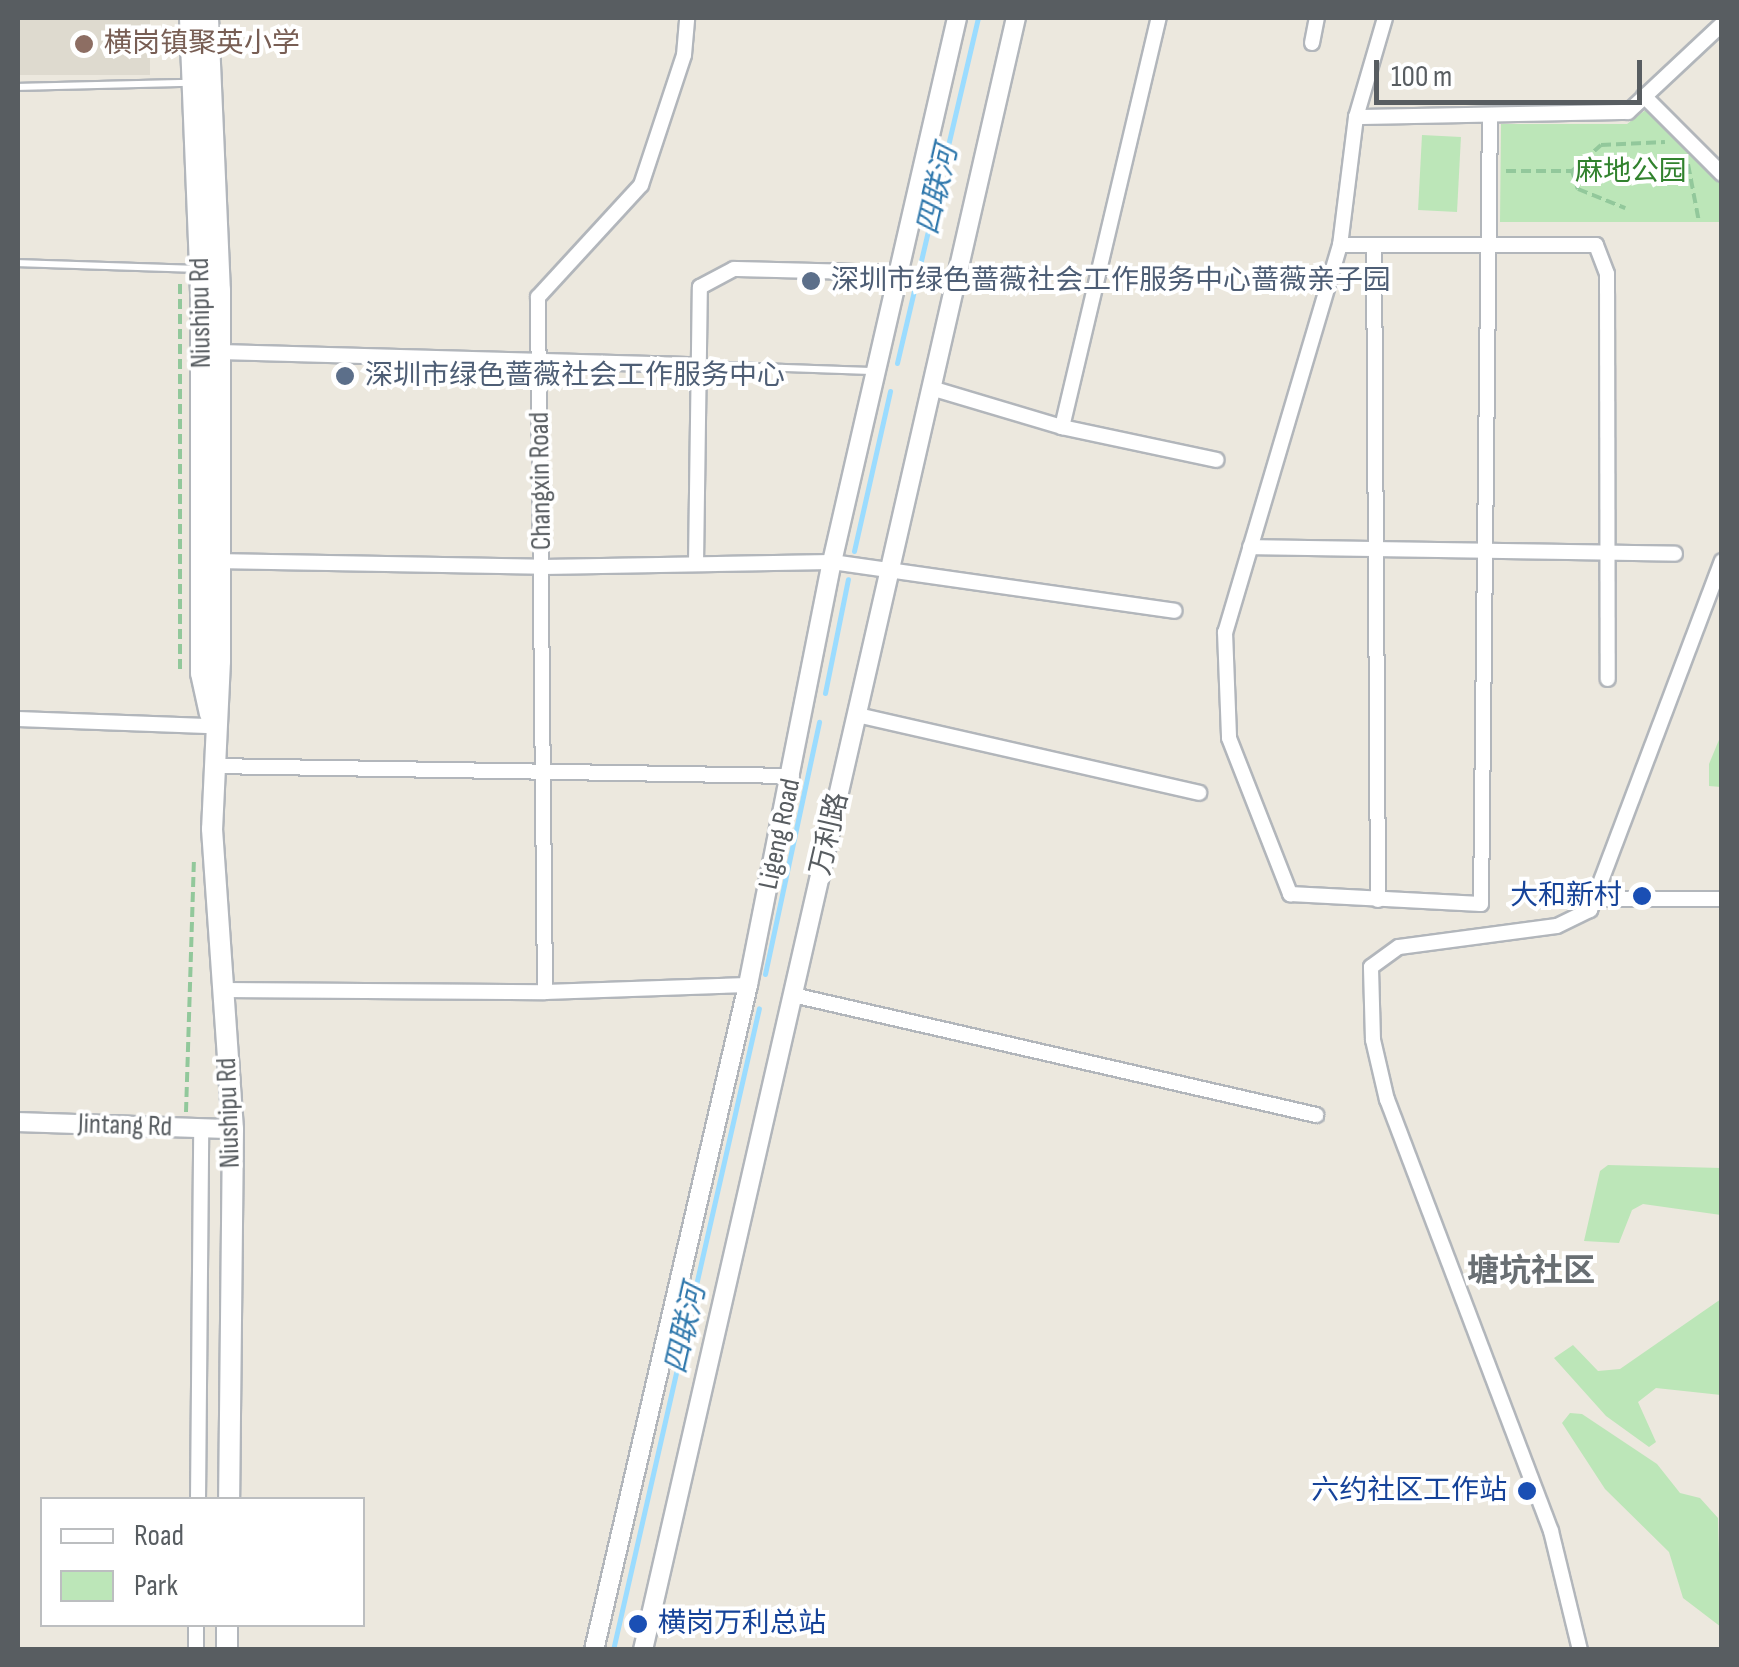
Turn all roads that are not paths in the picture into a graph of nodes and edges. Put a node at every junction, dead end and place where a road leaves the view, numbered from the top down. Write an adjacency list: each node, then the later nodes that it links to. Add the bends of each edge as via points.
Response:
1 (190, 18): 11 (main road, Niushipu Rd)
2 (208, 18): 21 (main road, Niushipu Rd)
3 (687, 18): 24 (street, Changxin Road, via 684,55 642,185 538,298)
4 (957, 18): 22 (street, Ligeng Road)
5 (1016, 18): 27 (street, 万利路)
6 (1159, 18): 28 (street)
7 (1317, 18): 10 (street)
8 (1386, 18): 15 (street)
9 (1722, 24): 13 (street)
10 (1312, 43)
11 (193, 82): 12 (lane); 21 (main road, Niushipu Rd)
12 (18, 87)
13 (1644, 96): 14 (street, via 1628,112); 16 (street)
14 (1490, 115): 15 (street); 19 (street)
15 (1356, 117): 17 (street)
16 (1722, 174)
17 (1340, 245): 18 (street); 30 (street)
18 (1374, 245): 19 (street); 31 (street)
19 (1488, 245): 32 (street); 33 (street, via 1596,245 1607,274)
20 (18, 263): 21 (lane)
21 (210, 268): 23 (main road, Niushipu Rd); 35 (main road, Niushipu Rd)
22 (898, 273): 25 (street, via 734,269 700,287); 26 (street, Ligeng Road)
23 (220, 352): 24 (street); 35 (main road, Niushipu Rd)
24 (539, 358): 25 (street); 39 (street, Changxin Road)
25 (698, 364): 26 (lane); 38 (street)
26 (875, 372): 36 (street, Ligeng Road)
27 (931, 388): 28 (street); 40 (street, 万利路)
28 (1062, 427): 29 (street)
29 (1217, 460)
30 (1250, 547): 31 (street); 52 (street, via 1225,632 1229,738 1290,894)
31 (1376, 548): 32 (street); 52 (street)
32 (1485, 550): 33 (street); 52 (street, via 1481,904)
33 (1608, 552): 34 (street); 42 (street)
34 (1675, 554)
35 (211, 561): 39 (street); 45 (main road, Niushipu Rd, via 201,673)
36 (832, 562): 38 (street); 40 (street); 48 (street, Ligeng Road)
37 (1722, 562): 50 (street)
38 (696, 564): 39 (street)
39 (543, 567): 47 (street, Changxin Road)
40 (890, 570): 41 (street); 43 (street, 万利路)
41 (1174, 611)
42 (1608, 679)
43 (856, 716): 49 (street); 56 (street, 万利路)
44 (18, 719): 45 (street)
45 (213, 726): 46 (main road, Niushipu Rd)
46 (212, 766): 47 (street); 54 (main road, Niushipu Rd)
47 (543, 772): 48 (street); 55 (street, Changxin Road)
48 (792, 776): 53 (street, Ligeng Road)
49 (1199, 793)
50 (1598, 899): 51 (street); 65 (street, via 1581,918 1557,926 1398,947 1375,959 1370,977 1373,1040 1392,1117 1550,1531)
51 (1722, 899)
52 (1378, 900)
53 (748, 985): 55 (street); 63 (street, Ligeng Road)
54 (222, 990): 55 (street); 60 (main road, Niushipu Rd)
55 (546, 992)
56 (793, 995): 57 (street); 64 (street, 万利路)
57 (1316, 1115)
58 (18, 1122): 59 (street, Jintang Rd)
59 (201, 1128): 60 (street, Jintang Rd); 61 (street)
60 (232, 1128): 62 (main road, Niushipu Rd)
61 (198, 1497)
62 (229, 1497)
63 (594, 1650)
64 (643, 1650)
65 (1580, 1650)

